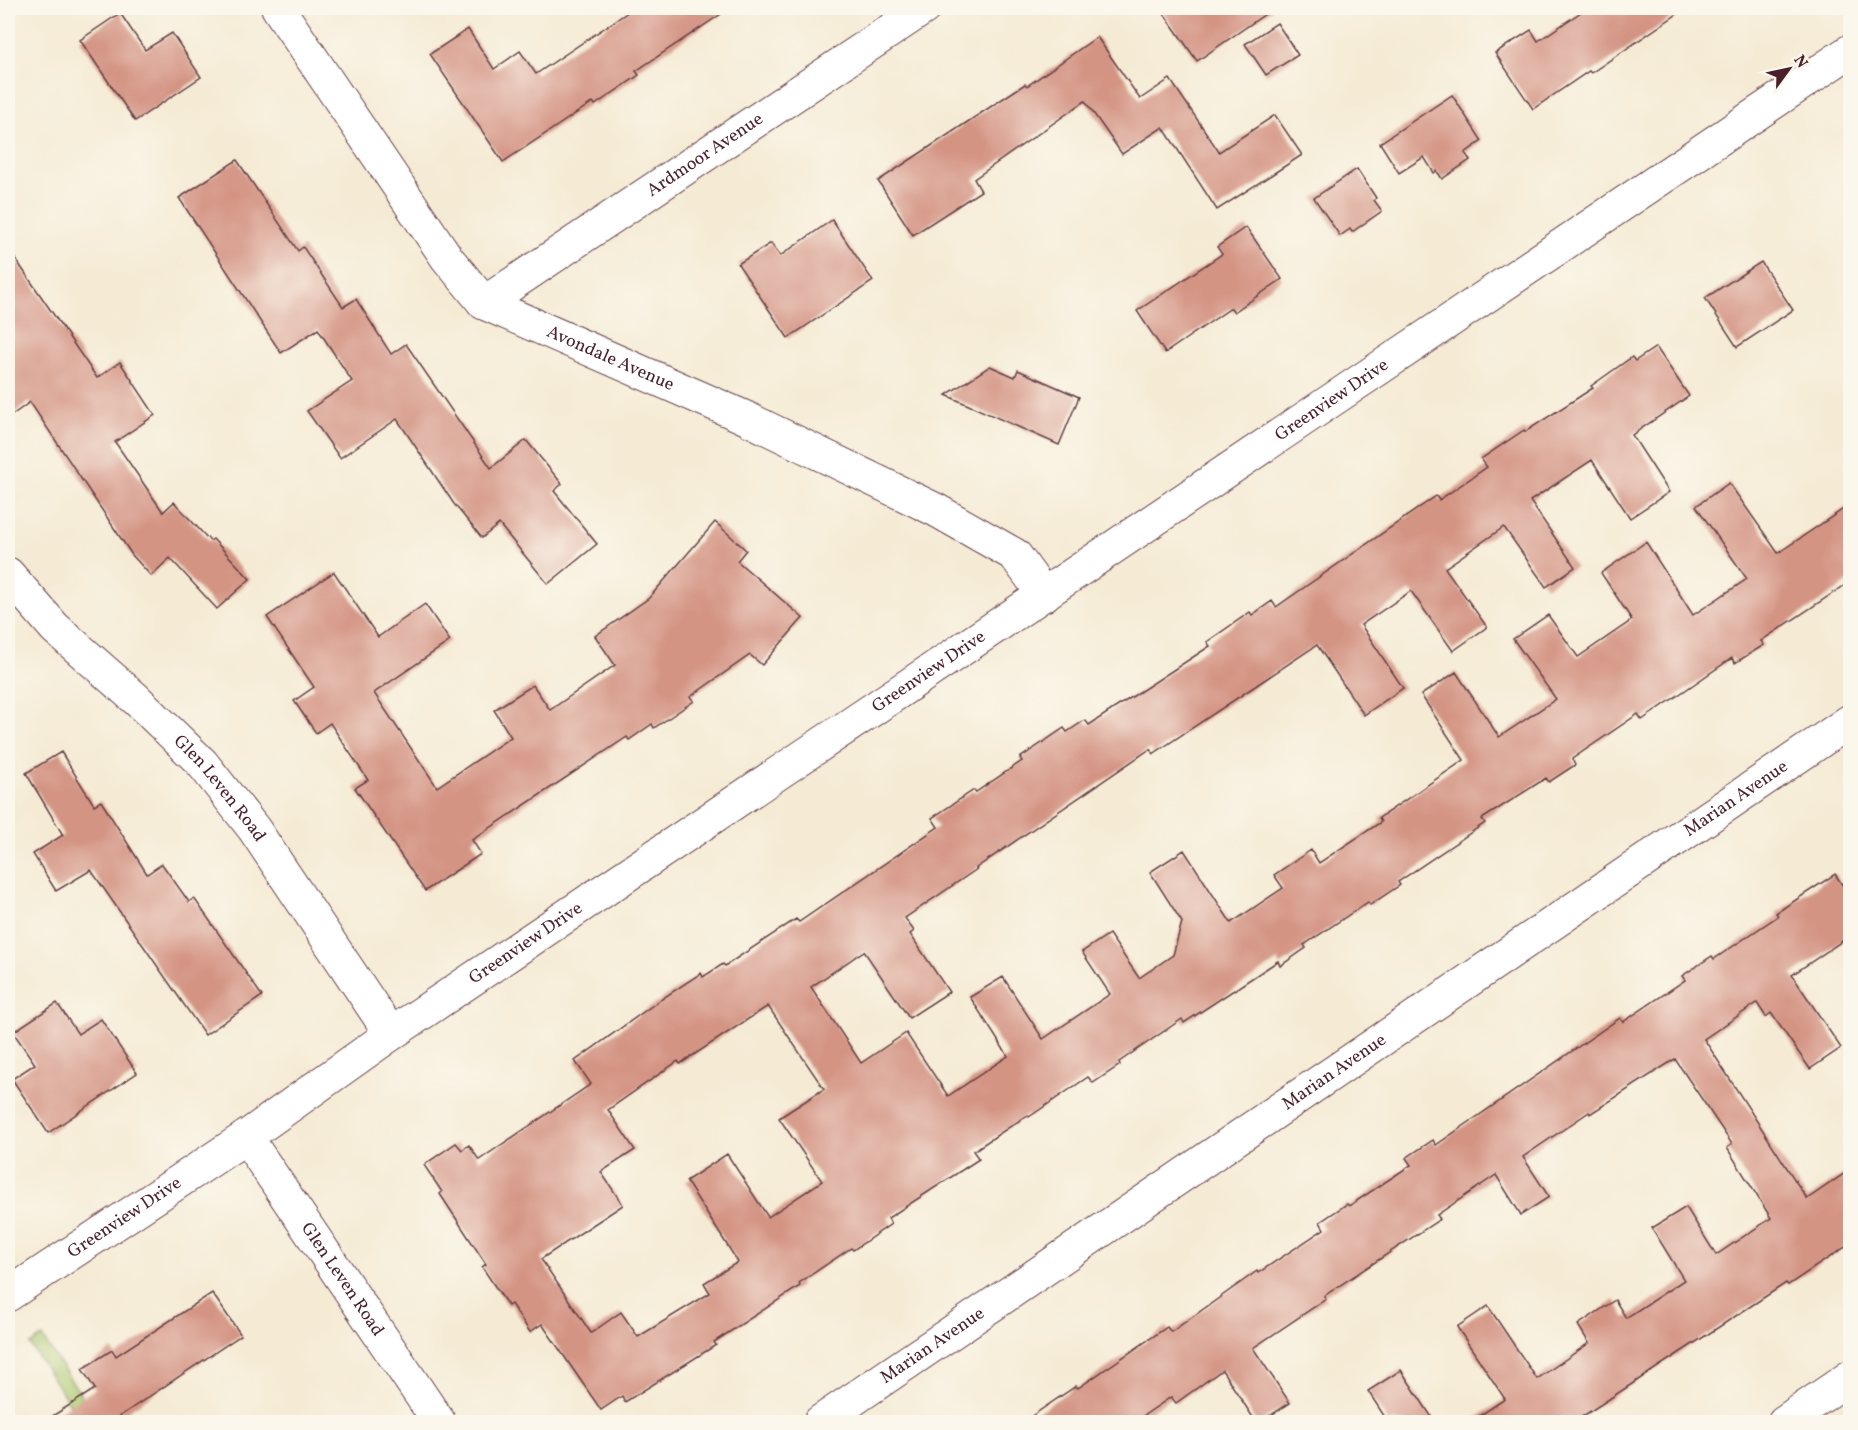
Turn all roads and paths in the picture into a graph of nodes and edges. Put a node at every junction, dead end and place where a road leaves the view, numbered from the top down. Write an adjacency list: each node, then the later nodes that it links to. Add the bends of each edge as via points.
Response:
1 (278, 8): 4 (street, Avondale Avenue, via 447,258)
2 (924, 8): 4 (street, Ardmoor Avenue)
3 (1851, 51): 6 (street, Greenview Drive)
4 (484, 303): 6 (street, Avondale Avenue, via 744,417 936,510 1015,555)
5 (8, 574): 8 (street, Glen Leven Road, via 55,627 202,763 254,829)
6 (1044, 595): 8 (street, Greenview Drive)
7 (1851, 721): 13 (street, Marian Avenue)
8 (391, 1034): 9 (street, Greenview Drive)
9 (246, 1137): 10 (street, Greenview Drive); 12 (street, Glen Leven Road)
10 (8, 1295)
11 (1851, 1377): 14 (street)
12 (439, 1422)
13 (820, 1422)
14 (1784, 1422)

